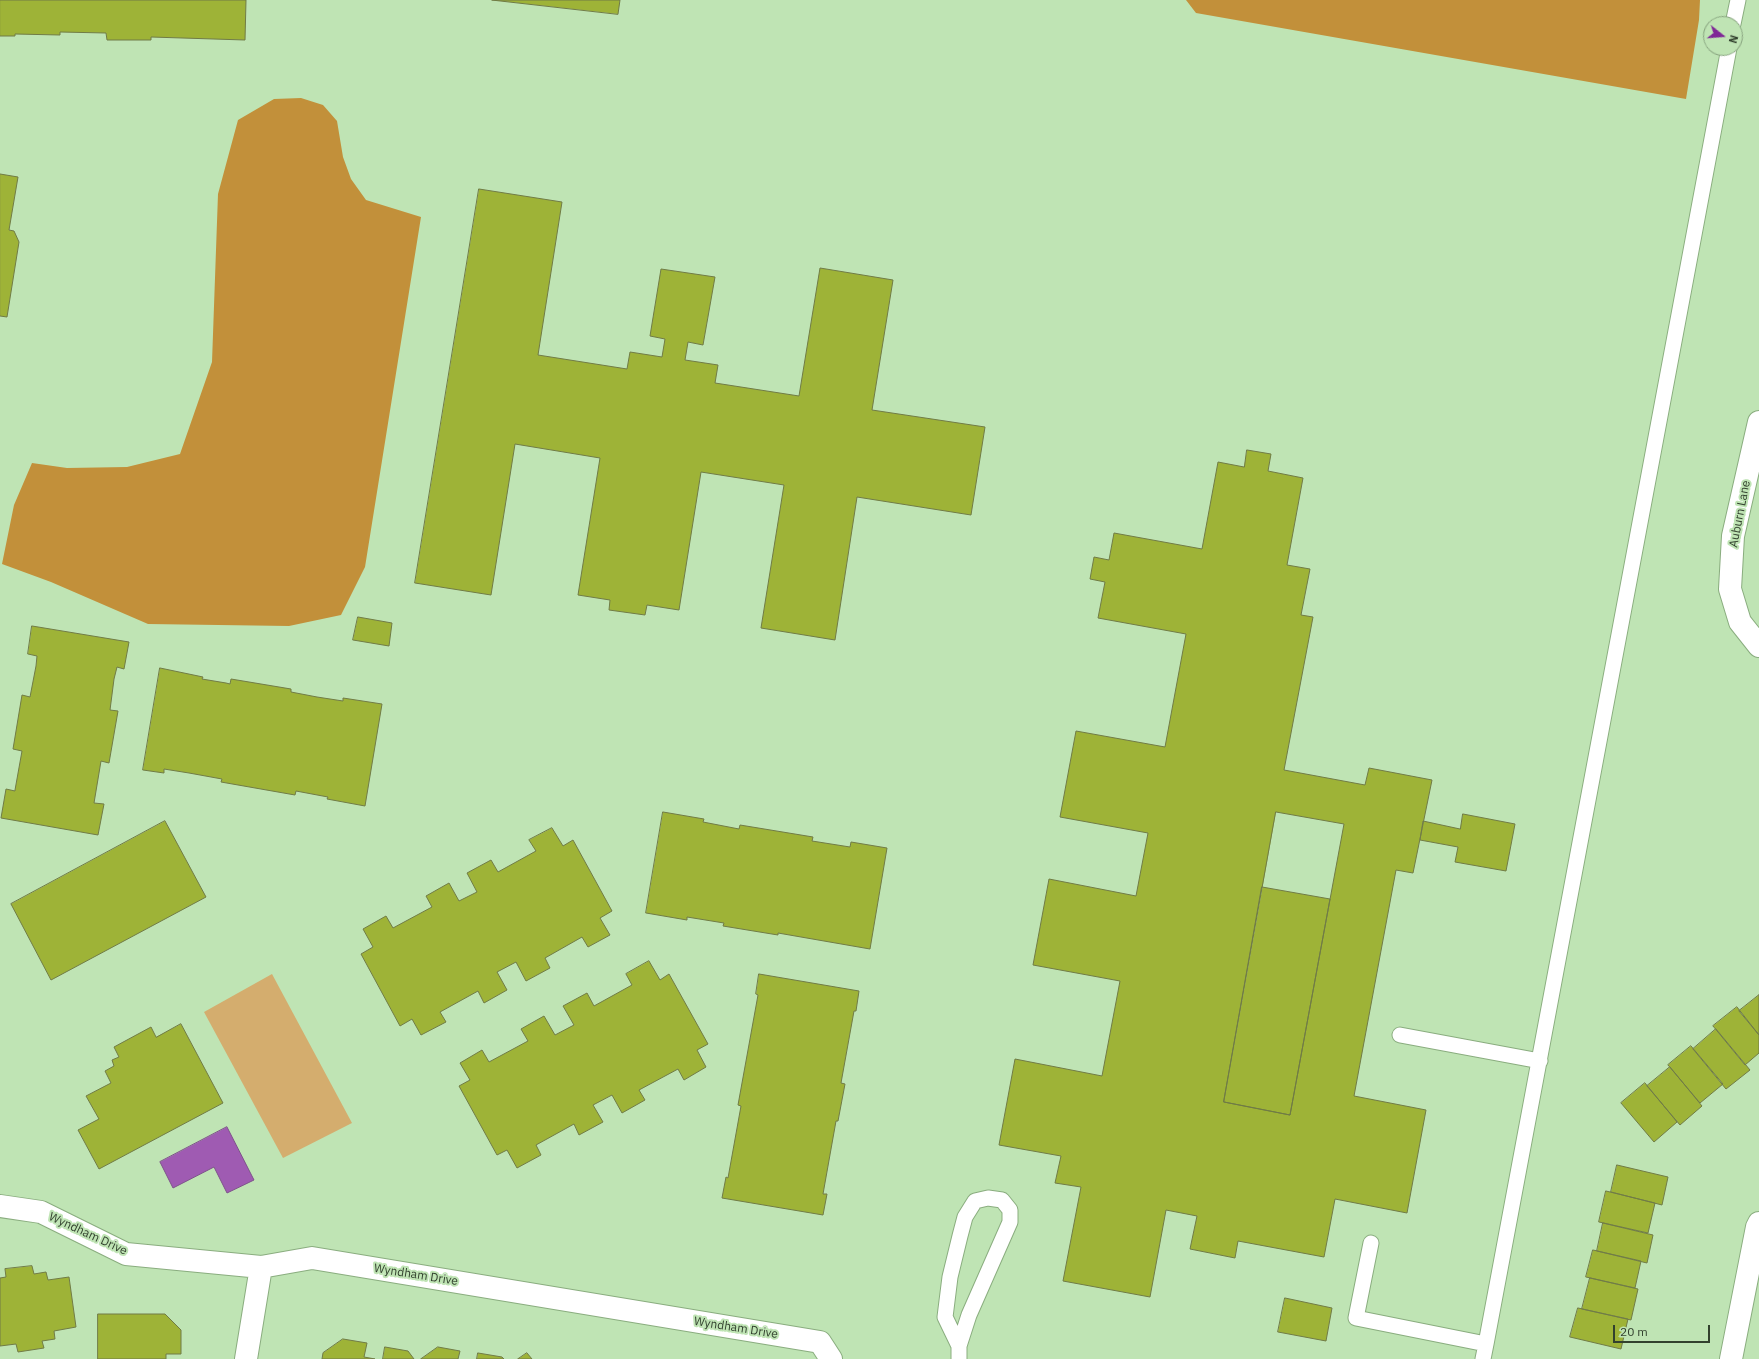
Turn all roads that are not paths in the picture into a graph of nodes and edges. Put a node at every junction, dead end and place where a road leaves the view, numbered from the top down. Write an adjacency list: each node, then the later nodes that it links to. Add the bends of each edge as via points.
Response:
1 (1738, 0): 2 (lane)
2 (1735, 16)
3 (1728, 56): 7 (lane)
4 (1759, 422): 5 (street, Auburn Lane, via 1733,536 1730,589 1740,622)
5 (1759, 646)
6 (1400, 1035): 7 (lane)
7 (1540, 1061): 12 (lane)
8 (0, 1206): 11 (street, Wyndham Drive, via 41,1212 126,1254)
9 (1759, 1223): 16 (street)
10 (1371, 1243): 12 (lane, via 1356,1318)
11 (260, 1267): 14 (street); 15 (street, Wyndham Drive, via 312,1258 820,1342)
12 (1484, 1352)
13 (959, 1353): 13 (lane, via 969,1315 1010,1222 1010,1210 1002,1200 988,1198 975,1201 965,1218 950,1277 945,1317)
14 (246, 1359)
15 (831, 1359)
16 (1731, 1359)

